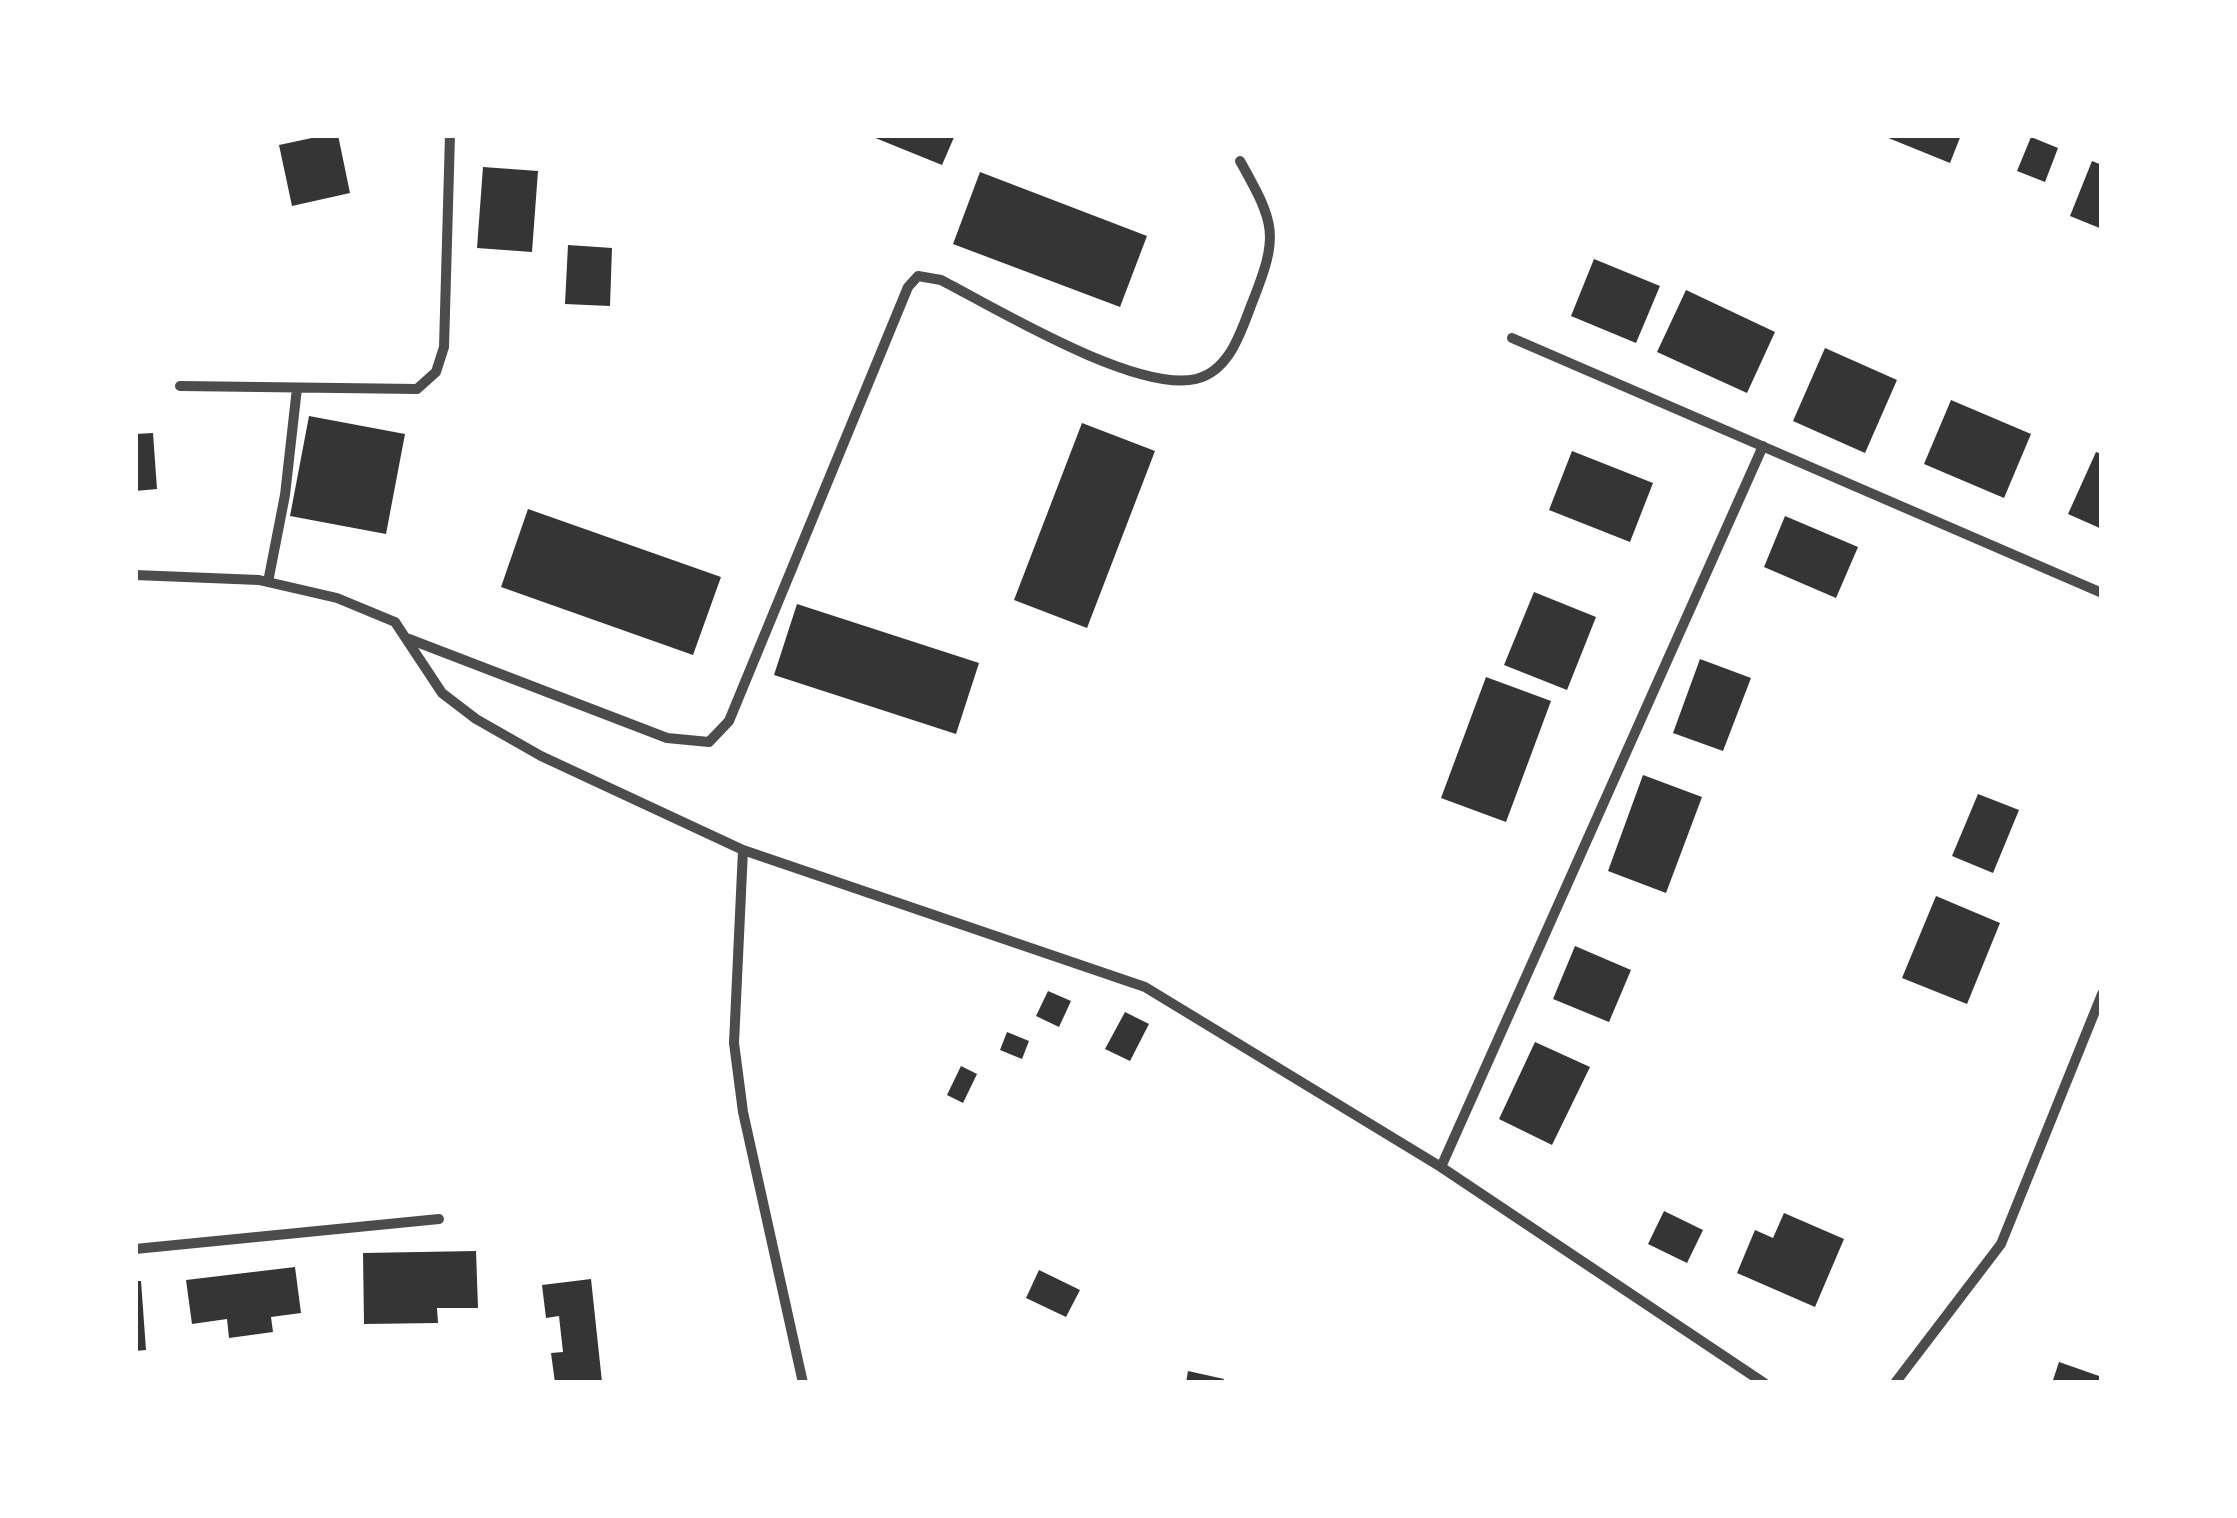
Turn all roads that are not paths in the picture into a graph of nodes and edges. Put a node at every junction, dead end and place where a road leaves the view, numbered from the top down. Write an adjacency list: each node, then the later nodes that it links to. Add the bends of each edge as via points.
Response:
1 (450, 135): 5 (street, via 444,347 436,372 417,389)
2 (1240, 161): 10 (street, via 1266,206 1274,249 1232,354 1198,379 1163,380 1123,369 942,280 918,276 908,286 729,721 709,742 667,738)
3 (1512, 338): 6 (street)
4 (180, 386): 5 (street)
5 (297, 388): 8 (street)
6 (1763, 446): 9 (street); 13 (street)
7 (135, 575): 8 (street)
8 (268, 582): 10 (street, via 337,598 395,622)
9 (2102, 594)
10 (410, 639): 11 (street, via 422,669 476,720)
11 (743, 850): 13 (street, via 1144,987); 16 (street, via 734,1043)
12 (2102, 994): 18 (street, via 2001,1244)
13 (1441, 1167): 17 (street)
14 (438, 1218): 15 (street)
15 (135, 1249)
16 (803, 1383)
17 (1764, 1383)
18 (1895, 1383)

